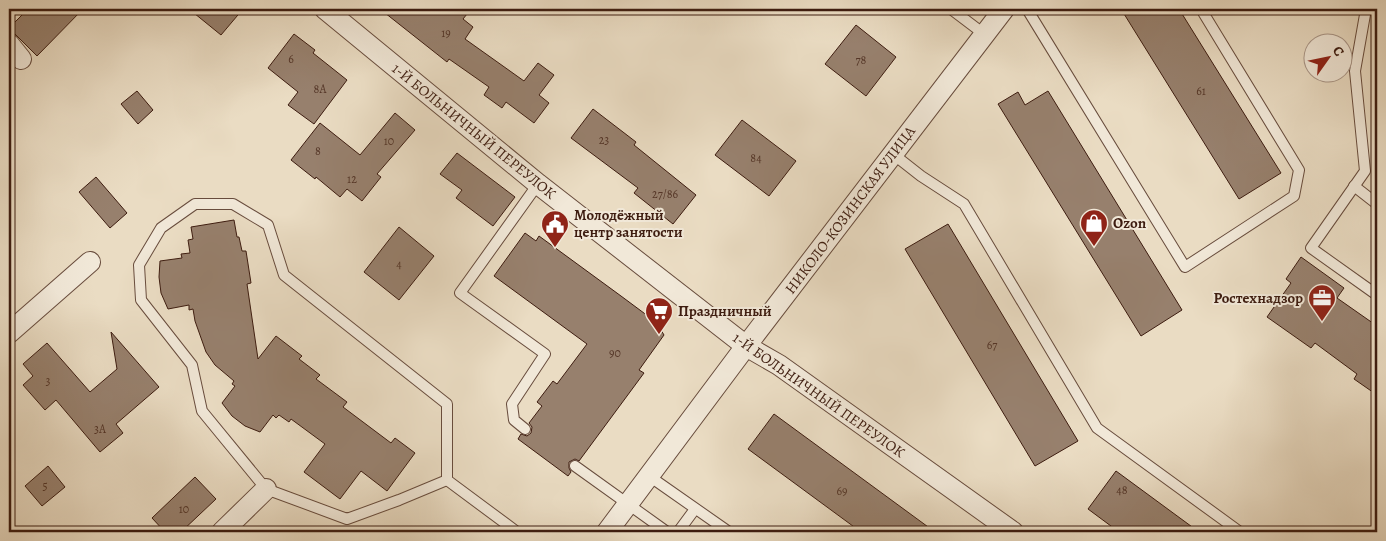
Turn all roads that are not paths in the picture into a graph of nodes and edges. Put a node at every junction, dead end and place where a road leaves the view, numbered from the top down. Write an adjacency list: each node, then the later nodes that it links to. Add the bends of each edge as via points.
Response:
1 (325, 9): 11 (street, 1-Й БОЛЬНИЧНЫЙ ПЕРЕУЛОК)
2 (951, 9): 7 (lane)
3 (1004, 9): 7 (street, НИКОЛО-КОЗИНСКАЯ УЛИЦА)
4 (1027, 9): 5 (lane, via 1185,267 1294,196 1299,170)
5 (1201, 9)
6 (1366, 9): 12 (lane, via 1355,71 1365,171)
7 (984, 34): 10 (street, НИКОЛО-КОЗИНСКАЯ УЛИЦА)
8 (9, 44): 9 (street)
9 (21, 59)
10 (893, 154): 17 (street, НИКОЛО-КОЗИНСКАЯ УЛИЦА); 32 (lane, via 964,204 1097,428)
11 (538, 184): 17 (street, 1-Й БОЛЬНИЧНЫЙ ПЕРЕУЛОК); 18 (lane, via 460,293 545,354 512,404 514,420)
12 (1354, 186): 13 (lane); 15 (lane, via 1311,248)
13 (1377, 204)
14 (90, 262): 16 (street)
15 (1377, 295)
16 (9, 333)
17 (746, 346): 20 (street, НИКОЛО-КОЗИНСКАЯ УЛИЦА); 31 (street, 1-Й БОЛЬНИЧНЫЙ ПЕРЕУЛОК)
18 (525, 429)
19 (575, 466): 23 (lane)
20 (649, 476): 23 (street, НИКОЛО-КОЗИНСКАЯ УЛИЦА); 24 (lane)
21 (447, 480): 22 (lane, via 346,519); 22 (lane, via 447,404 284,275 268,225 233,204 195,204 161,228 139,265 141,300 192,365 202,411); 26 (lane)
22 (266, 489): 25 (street)
23 (628, 504): 27 (street, НИКОЛО-КОЗИНСКАЯ УЛИЦА); 28 (lane)
24 (695, 509): 29 (lane); 30 (lane)
25 (222, 532)
26 (517, 532)
27 (607, 532)
28 (667, 532)
29 (678, 532)
30 (729, 532)
31 (1013, 532)
32 (1240, 532)

